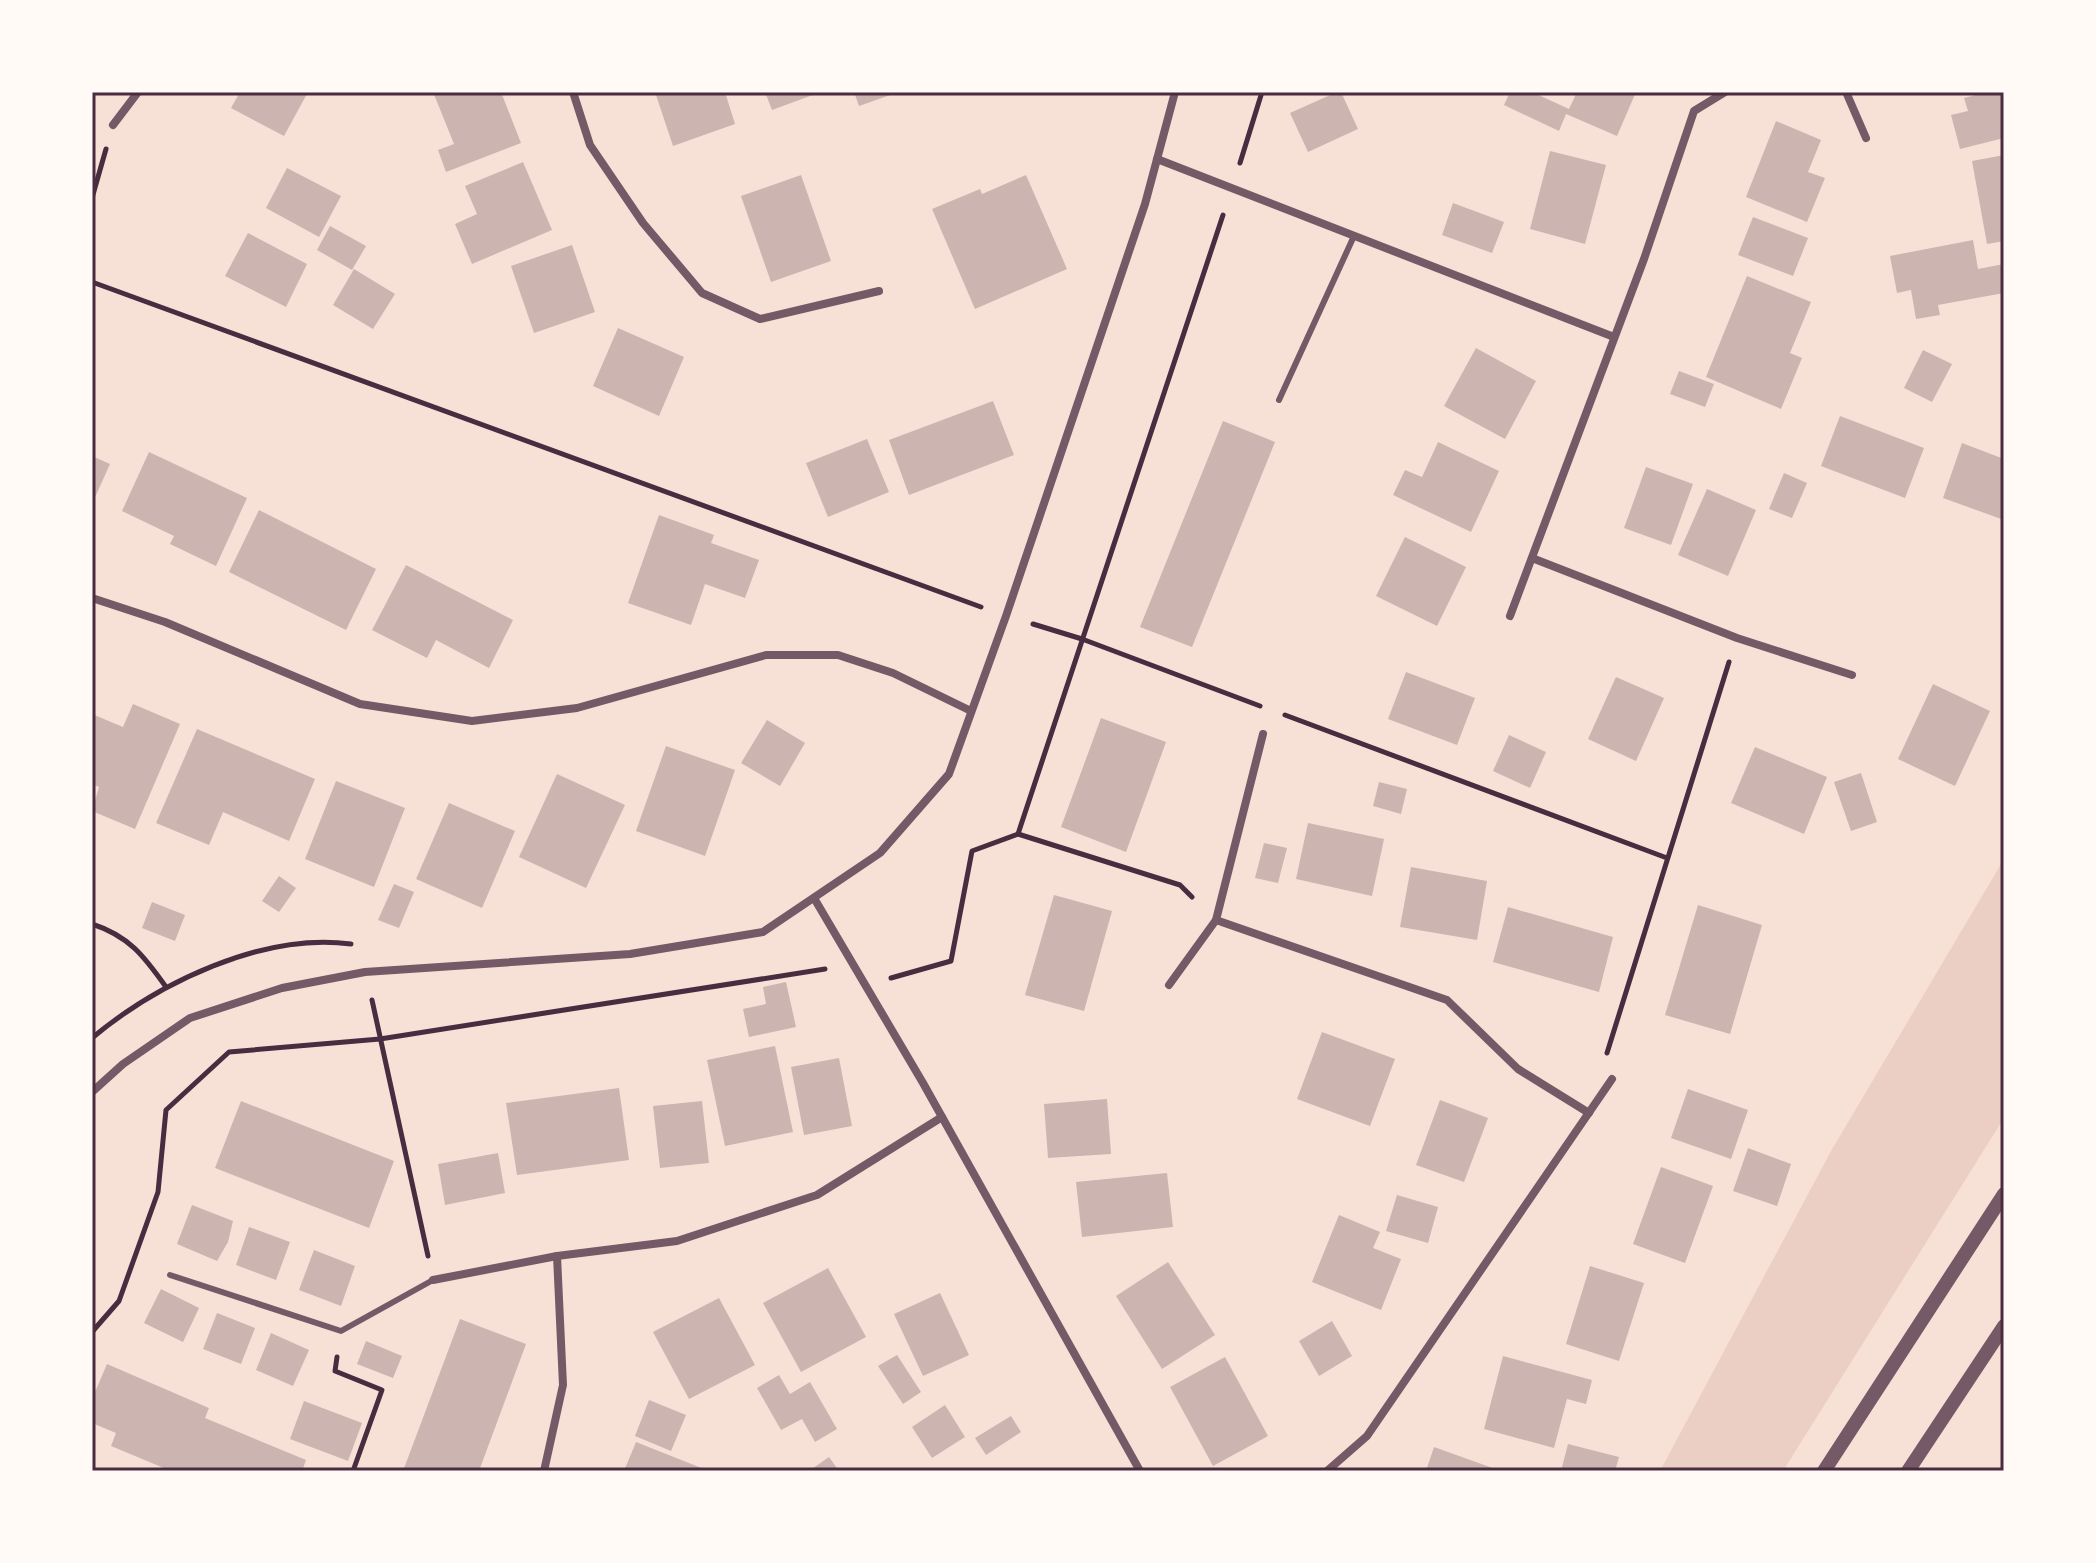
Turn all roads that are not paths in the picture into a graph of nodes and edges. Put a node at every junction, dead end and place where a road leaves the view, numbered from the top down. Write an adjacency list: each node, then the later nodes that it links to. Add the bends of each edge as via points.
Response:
1 (138, 92): 6 (street)
2 (573, 92): 10 (street, via 590,145 643,223 702,293 760,319)
3 (1175, 92): 8 (street)
4 (1725, 92): 11 (street, via 1694,111)
5 (1846, 92): 7 (street)
6 (113, 125)
7 (1866, 138)
8 (1157, 159): 9 (street); 17 (street)
9 (1354, 236): 11 (street); 12 (lane)
10 (879, 291)
11 (1614, 337): 13 (street)
12 (1279, 400)
13 (1532, 558): 15 (street); 16 (street, via 1737,638)
14 (92, 598): 17 (street, via 165,622 360,704 472,721 577,708 766,655 838,655 893,673)
15 (1510, 616)
16 (1852, 675)
17 (971, 711): 19 (street, via 949,774 880,853)
18 (1263, 734): 20 (street)
19 (814, 898): 23 (street, via 763,932 630,954 365,972 282,988 190,1018); 25 (street)
20 (1216, 920): 21 (street); 24 (street, via 1447,1000 1518,1069)
21 (1169, 985)
22 (1612, 1079): 24 (street)
23 (92, 1092)
24 (1589, 1113): 33 (street, via 1367,1436)
25 (942, 1117): 27 (street, via 817,1195 677,1241); 32 (street)
26 (2004, 1194): 34 (street)
27 (557, 1256): 29 (street); 31 (street, via 563,1385)
28 (170, 1275): 29 (lane, via 341,1331)
29 (433, 1280)
30 (2004, 1326): 35 (street)
31 (544, 1471)
32 (1140, 1471)
33 (1327, 1471)
34 (1824, 1471)
35 (1908, 1471)

